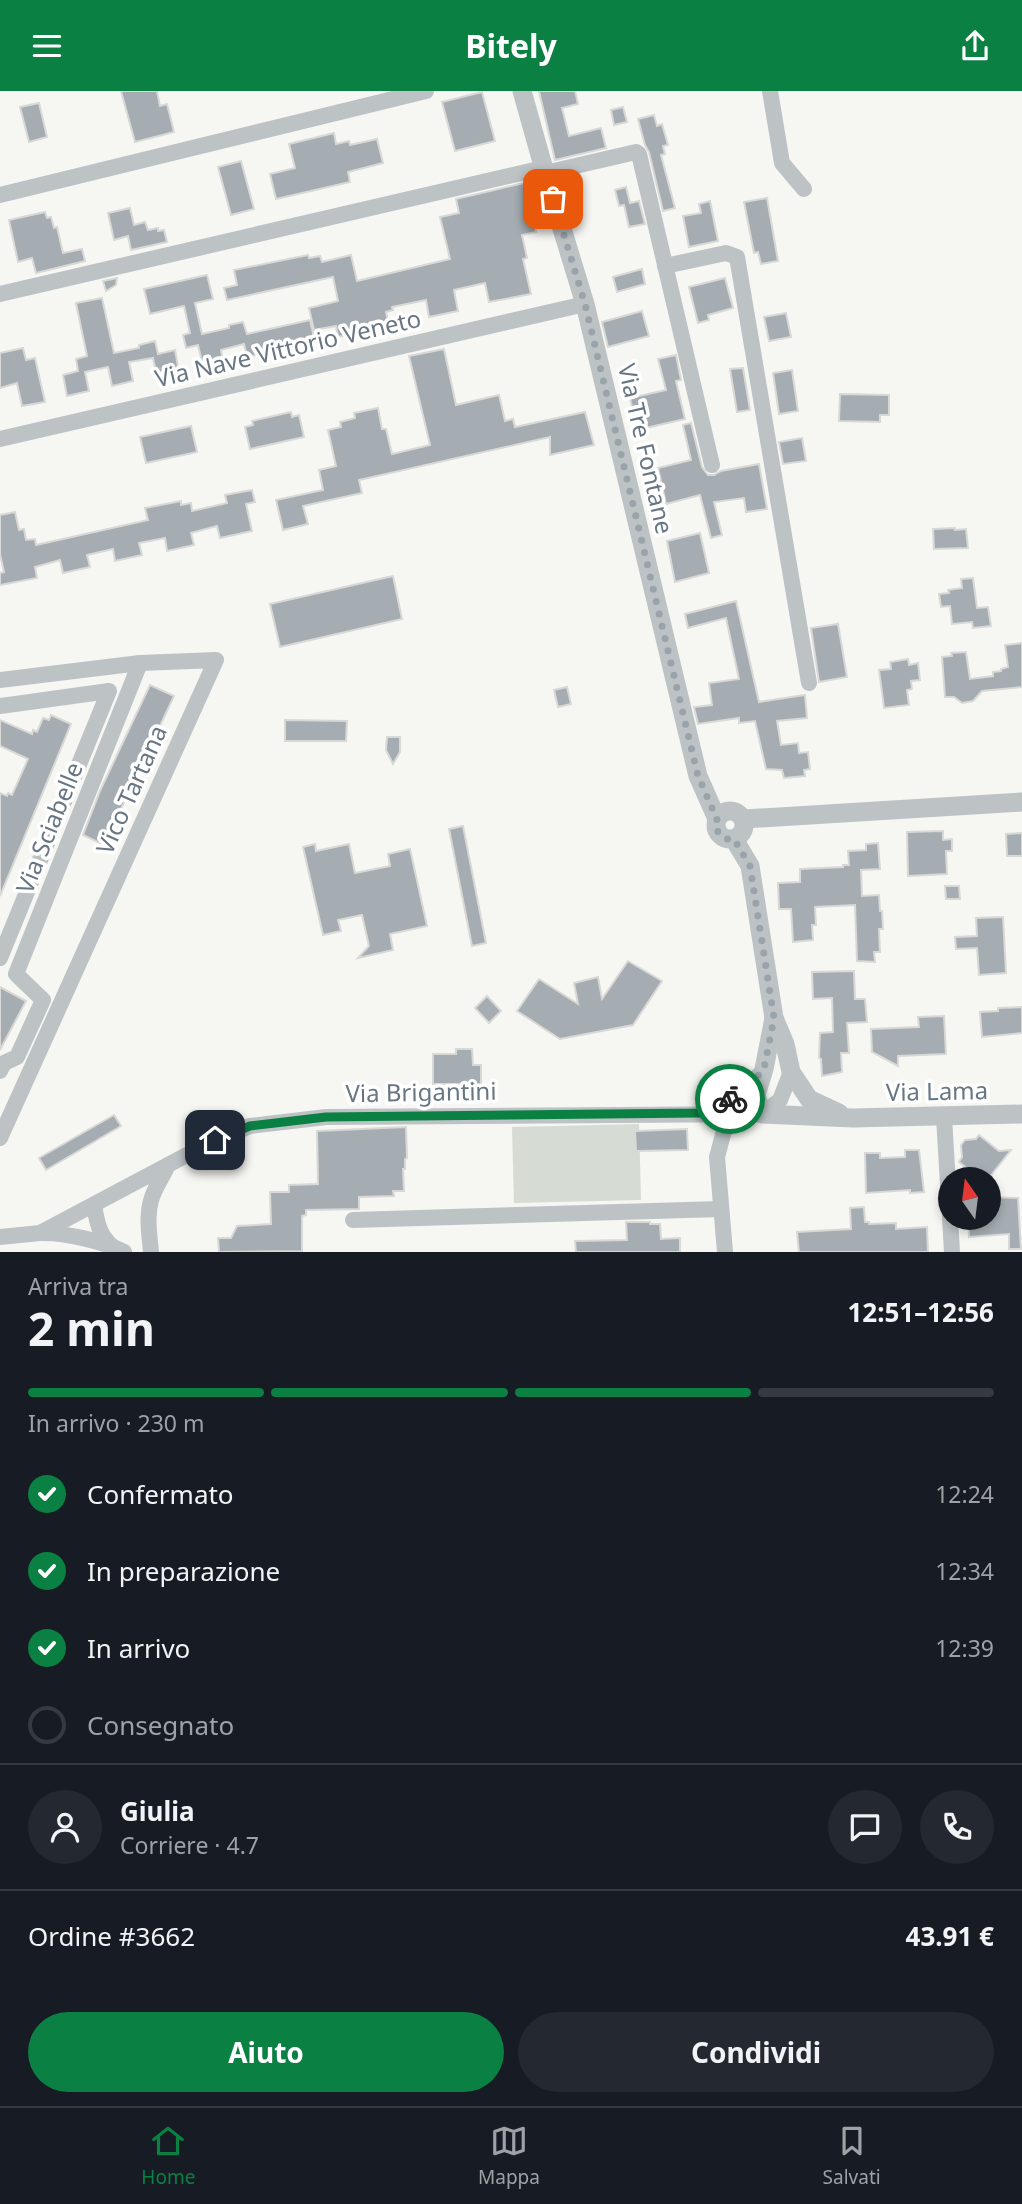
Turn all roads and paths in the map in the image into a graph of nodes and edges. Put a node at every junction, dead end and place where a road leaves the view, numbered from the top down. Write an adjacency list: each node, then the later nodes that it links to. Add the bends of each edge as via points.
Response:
1 (426, 91): 6 (street)
2 (522, 91): 4 (street, Via Tre Fontane)
3 (770, 91): 5 (street, via 782,163)
4 (544, 171): 7 (street, via 639,154); 8 (street); 9 (street, Via Tre Fontane)
5 (804, 189)
6 (0, 195)
7 (665, 266): 11 (street); 14 (street, via 726,253 737,257)
8 (0, 294)
9 (585, 304): 10 (street, Via Nave Vittorio Veneto); 17 (street, Via Tre Fontane, via 698,776)
10 (0, 439)
11 (712, 465)
12 (140, 663): 13 (street, Vico Tartana); 23 (street, Via Sciabelle, via 16,974 43,1000 17,1057 4,1063); 30 (street, Vico Tartana, via 216,660)
13 (0, 680)
14 (809, 683)
15 (0, 706): 20 (street, Via Sciabelle, via 109,691)
16 (1022, 802): 18 (street)
17 (717, 819): 18 (street, via 732,810); 19 (street, via 718,832)
18 (744, 819): 19 (street, via 743,833)
19 (734, 839): 21 (street, via 750,866)
20 (0, 958)
21 (774, 1018): 22 (street); 24 (street)
22 (764, 1069): 25 (street); 26 (street, via 736,1096)
23 (0, 1071)
24 (791, 1072): 25 (street, via 780,1100); 29 (street, via 809,1099)
25 (753, 1107): 26 (street, Via Brigantini); 29 (street, Via Lama); 34 (street, via 724,1131 717,1157)
26 (701, 1113): 31 (street, Via Brigantini, via 326,1117 250,1126)
27 (1022, 1114): 28 (street, Via Lama)
28 (944, 1117): 29 (street, Via Lama); 42 (street)
29 (853, 1118)
30 (0, 1138)
31 (168, 1165): 32 (street, Via Brigantini); 35 (street)
32 (130, 1186): 33 (street, Via Brigantini); 35 (street)
33 (94, 1205): 37 (street, Via Brigantini); 39 (street, via 100,1232)
34 (721, 1209): 36 (street); 41 (street)
35 (148, 1210): 40 (street)
36 (353, 1220)
37 (40, 1233): 38 (street, Via Brigantini); 39 (street, via 62,1233)
38 (0, 1237)
39 (119, 1249)
40 (150, 1252)
41 (725, 1252)
42 (952, 1252)

